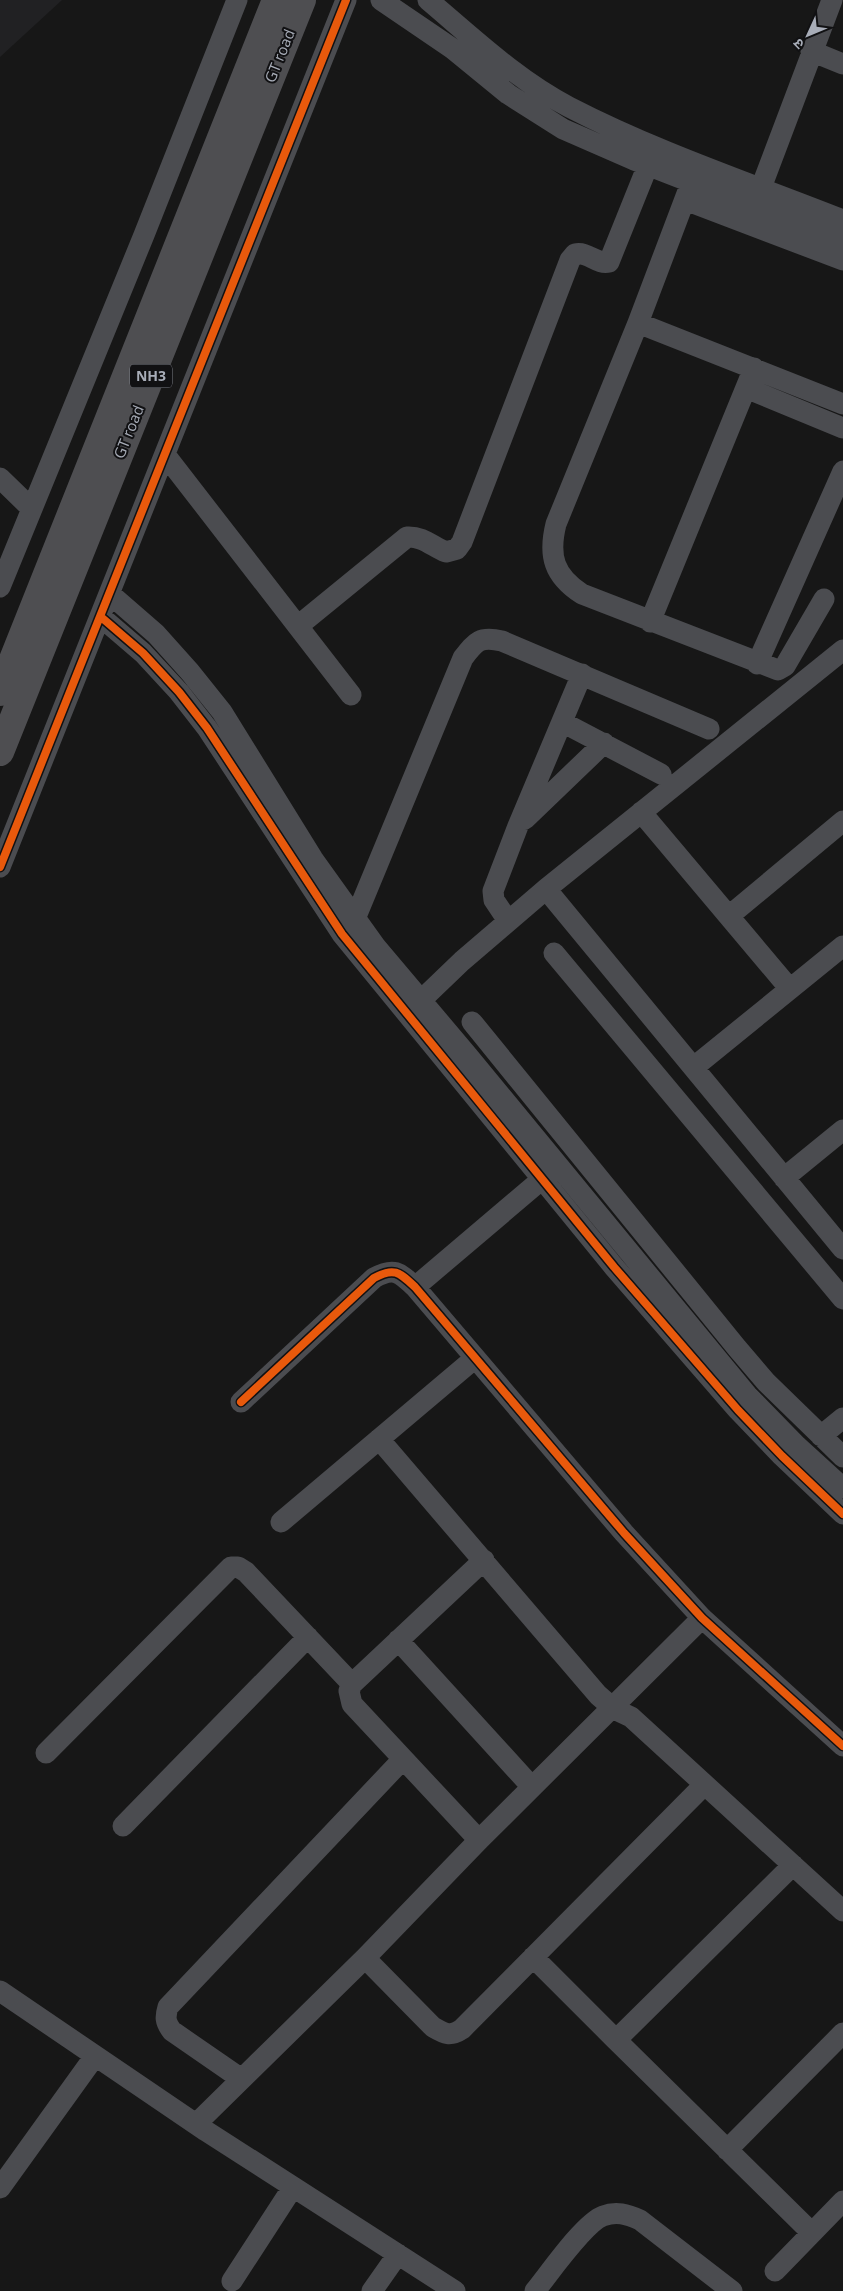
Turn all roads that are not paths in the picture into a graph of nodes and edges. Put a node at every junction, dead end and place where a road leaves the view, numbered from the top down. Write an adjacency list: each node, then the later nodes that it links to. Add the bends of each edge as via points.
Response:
1 (237, 0): 24 (street)
2 (276, 0): 34 (highway, GT road / NH3)
3 (302, 0): 39 (highway, GT road / NH3)
4 (346, 0): 21 (street)
5 (381, 0): 10 (street, via 453,49 508,94 563,129)
6 (428, 0): 12 (street, via 514,73 568,107)
7 (832, 0): 8 (street)
8 (811, 52): 9 (street); 12 (street)
9 (843, 64)
10 (648, 165): 11 (street); 30 (street, via 609,262 603,263 583,253 574,254 570,260 457,549 446,552 416,536 408,537)
11 (688, 191): 12 (street); 15 (street); 16 (street)
12 (757, 197): 13 (street); 14 (street)
13 (843, 220)
14 (843, 241)
15 (843, 260)
16 (638, 323): 17 (street); 29 (street, via 552,540 557,569 572,587)
17 (754, 368): 18 (street); 19 (street)
18 (746, 388): 20 (street); 29 (street)
19 (843, 404)
20 (843, 428)
21 (166, 456): 26 (street); 30 (street)
22 (843, 471): 32 (street)
23 (0, 478): 24 (street)
24 (32, 509): 25 (street)
25 (0, 587)
26 (110, 594): 28 (street); 47 (street, via 156,634 222,712)
27 (824, 599): 32 (street, via 785,666 778,670)
28 (101, 617): 44 (street); 52 (street, via 143,653 179,692 207,728 342,934)
29 (650, 622): 32 (street)
30 (298, 626): 35 (street)
31 (843, 650): 41 (street)
32 (757, 664)
33 (582, 674): 36 (street); 37 (street); 47 (street, via 502,641 487,638 470,648 463,658)
34 (0, 692)
35 (351, 695)
36 (562, 722): 38 (street); 43 (street)
37 (709, 729)
38 (604, 743): 40 (street); 43 (street)
39 (0, 752)
40 (661, 774)
41 (641, 812): 45 (street); 46 (street)
42 (843, 821): 46 (street)
43 (518, 826): 48 (street, via 493,891 494,900)
44 (0, 868)
45 (546, 889): 48 (street); 54 (street)
46 (729, 916): 51 (street)
47 (355, 919): 52 (street)
48 (508, 921): 52 (street)
49 (843, 946): 51 (street)
50 (554, 953): 60 (street)
51 (790, 989): 54 (street)
52 (414, 1007): 56 (street)
53 (472, 1022): 64 (street, via 736,1348)
54 (694, 1067): 57 (street)
55 (843, 1130): 57 (street)
56 (551, 1172): 59 (street); 67 (street, via 747,1395); 68 (street, via 614,1267 738,1410)
57 (784, 1178): 58 (street)
58 (843, 1249)
59 (415, 1287): 61 (street); 62 (street, via 398,1272 386,1271 374,1278)
60 (843, 1299)
61 (474, 1359): 65 (street); 71 (street)
62 (241, 1402)
63 (843, 1418): 64 (street)
64 (821, 1436): 66 (street)
65 (379, 1439): 69 (street); 70 (street)
66 (843, 1457)
67 (843, 1488)
68 (843, 1514)
69 (282, 1522)
70 (484, 1560): 73 (street); 75 (street, via 598,1695)
71 (702, 1618): 75 (street); 76 (street)
72 (308, 1637): 74 (street); 77 (street, via 246,1572 231,1567); 81 (street)
73 (398, 1640): 74 (street); 80 (street)
74 (352, 1684): 78 (street, via 349,1691 352,1704)
75 (614, 1708): 79 (street, via 631,1717); 80 (street)
76 (843, 1746)
77 (46, 1753)
78 (403, 1759): 82 (street); 91 (street, via 168,2007 166,2024 172,2031)
79 (704, 1784): 83 (street); 85 (street)
80 (532, 1787): 82 (street)
81 (122, 1826)
82 (479, 1840): 86 (street)
83 (793, 1865): 84 (street); 89 (street)
84 (843, 1911)
85 (533, 1957): 86 (street, via 453,2035 446,2035 433,2027); 89 (street)
86 (366, 1958): 91 (street)
87 (0, 1991): 90 (street)
88 (843, 2034): 93 (street)
89 (616, 2040): 93 (street)
90 (95, 2056): 92 (street); 95 (street)
91 (240, 2078): 92 (street)
92 (196, 2124): 94 (street)
93 (727, 2150): 97 (street)
94 (294, 2187): 98 (street); 100 (street)
95 (0, 2188)
96 (843, 2200): 97 (street)
97 (812, 2233): 99 (street)
98 (398, 2254): 101 (street); 102 (street)
99 (775, 2271)
100 (232, 2281)
101 (372, 2291)
102 (455, 2291)
103 (535, 2291): 104 (street, via 588,2227 601,2217 615,2213 640,2220)
104 (732, 2291)

